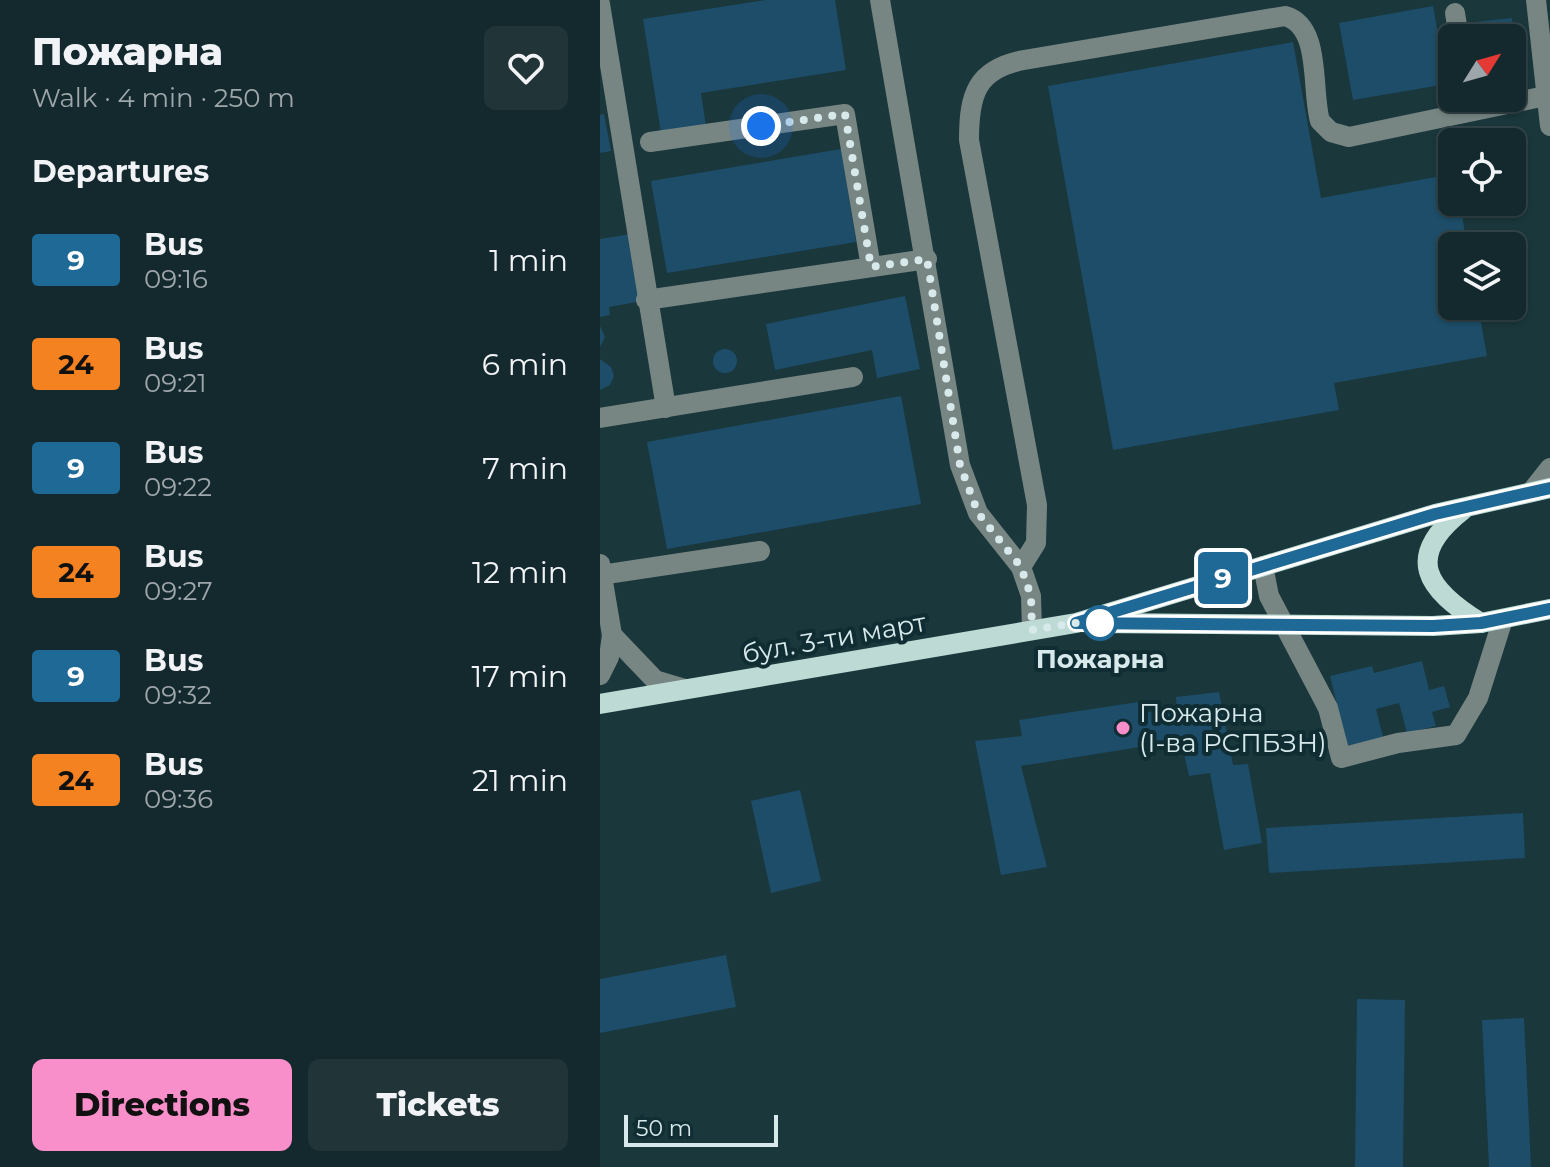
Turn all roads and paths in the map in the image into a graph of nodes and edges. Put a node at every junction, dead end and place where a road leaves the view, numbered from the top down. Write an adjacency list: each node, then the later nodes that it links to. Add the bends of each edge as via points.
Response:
1 (880, 0): 11 (street)
2 (1536, 0): 6 (street)
3 (600, 4): 13 (street)
4 (1455, 13): 5 (street)
5 (1457, 24)
6 (1549, 95): 7 (street); 9 (street)
7 (1526, 98)
8 (1443, 112): 22 (street, via 1349,137 1331,132 1318,113 1306,30 1285,16 1013,62 982,79 970,111 969,140 1037,505 1036,543)
9 (1550, 126)
10 (650, 142): 12 (street, via 845,114)
11 (927, 259): 12 (street); 22 (street, via 964,478 978,513)
12 (871, 267): 13 (street)
13 (646, 300): 15 (street)
14 (853, 377): 15 (street)
15 (666, 408): 16 (street)
16 (600, 418)
17 (1550, 468): 18 (street)
18 (1540, 490): 19 (main road, бул. 3-ти март)
19 (1469, 505): 21 (main road, бул. 3-ти март); 27 (main road, via 1432,539 1427,555 1432,581 1442,595)
20 (760, 551): 23 (street)
21 (1263, 566): 26 (main road, бул. 3-ти март); 28 (street, via 1269,596)
22 (1021, 567): 29 (street, via 1031,596)
23 (601, 571): 30 (street)
24 (1549, 611): 25 (main road, бул. 3-ти март)
25 (1503, 619): 27 (main road, бул. 3-ти март); 28 (street, via 1478,698 1456,735 1341,758 1328,708)
26 (1076, 623): 28 (main road, бул. 3-ти март); 29 (main road, бул. 3-ти март)
27 (1481, 623): 28 (main road, бул. 3-ти март)
28 (1285, 625)
29 (1032, 630): 32 (main road, бул. 3-ти март)
30 (612, 635): 31 (street); 32 (street, via 655,680)
31 (600, 675)
32 (685, 689): 33 (main road, бул. 3-ти март)
33 (600, 704)

